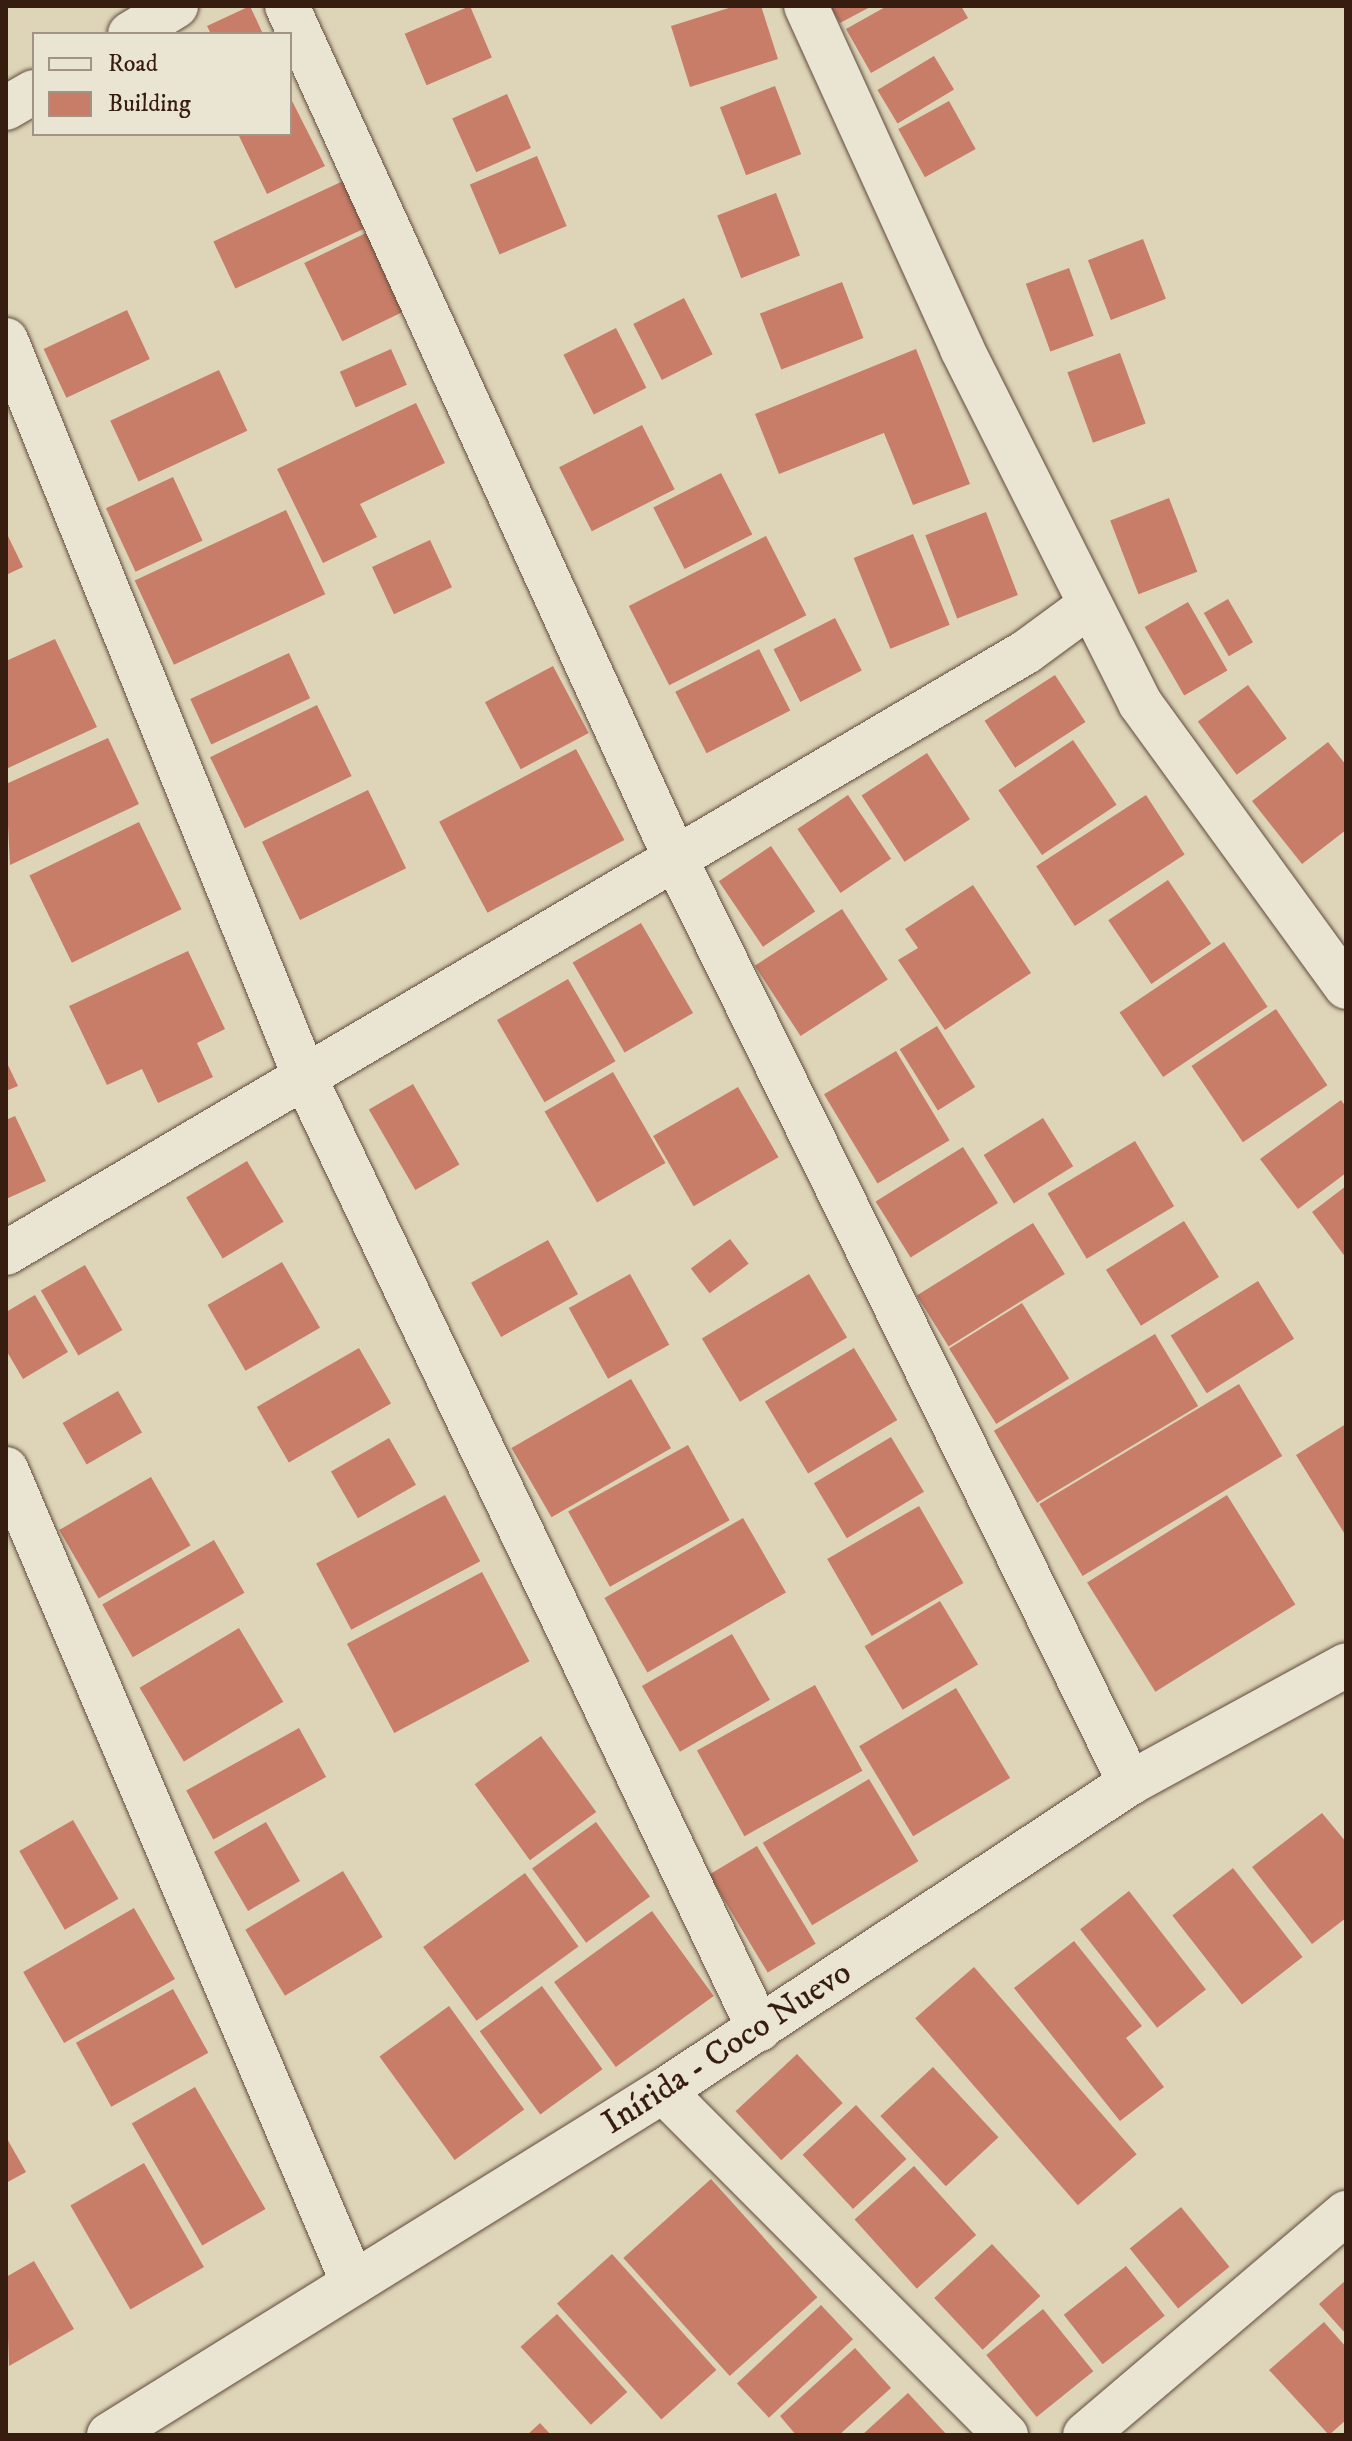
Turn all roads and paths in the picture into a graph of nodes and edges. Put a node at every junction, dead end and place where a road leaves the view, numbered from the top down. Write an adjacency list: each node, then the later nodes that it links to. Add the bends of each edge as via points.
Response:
1 (176, 6): 4 (street)
2 (287, 6): 9 (street)
3 (806, 6): 8 (street, via 962,349)
4 (133, 32)
5 (32, 93): 6 (street)
6 (6, 108)
7 (6, 340): 11 (street)
8 (1090, 605): 9 (street, via 1026,652); 10 (street, via 1140,703)
9 (676, 860): 11 (street); 15 (street)
10 (1346, 987)
11 (306, 1080): 12 (street); 16 (street)
12 (6, 1253)
13 (6, 1469): 19 (street)
14 (1346, 1665): 15 (street, Inírida - Coco Nuevo)
15 (1130, 1783): 16 (street, Inírida - Coco Nuevo)
16 (759, 2029): 17 (street, Inírida - Coco Nuevo)
17 (663, 2091): 19 (street, Inírida - Coco Nuevo); 21 (street)
18 (1346, 2213): 22 (street)
19 (353, 2283): 20 (street, Inírida - Coco Nuevo)
20 (109, 2435)
21 (1006, 2435)
22 (1085, 2435)

